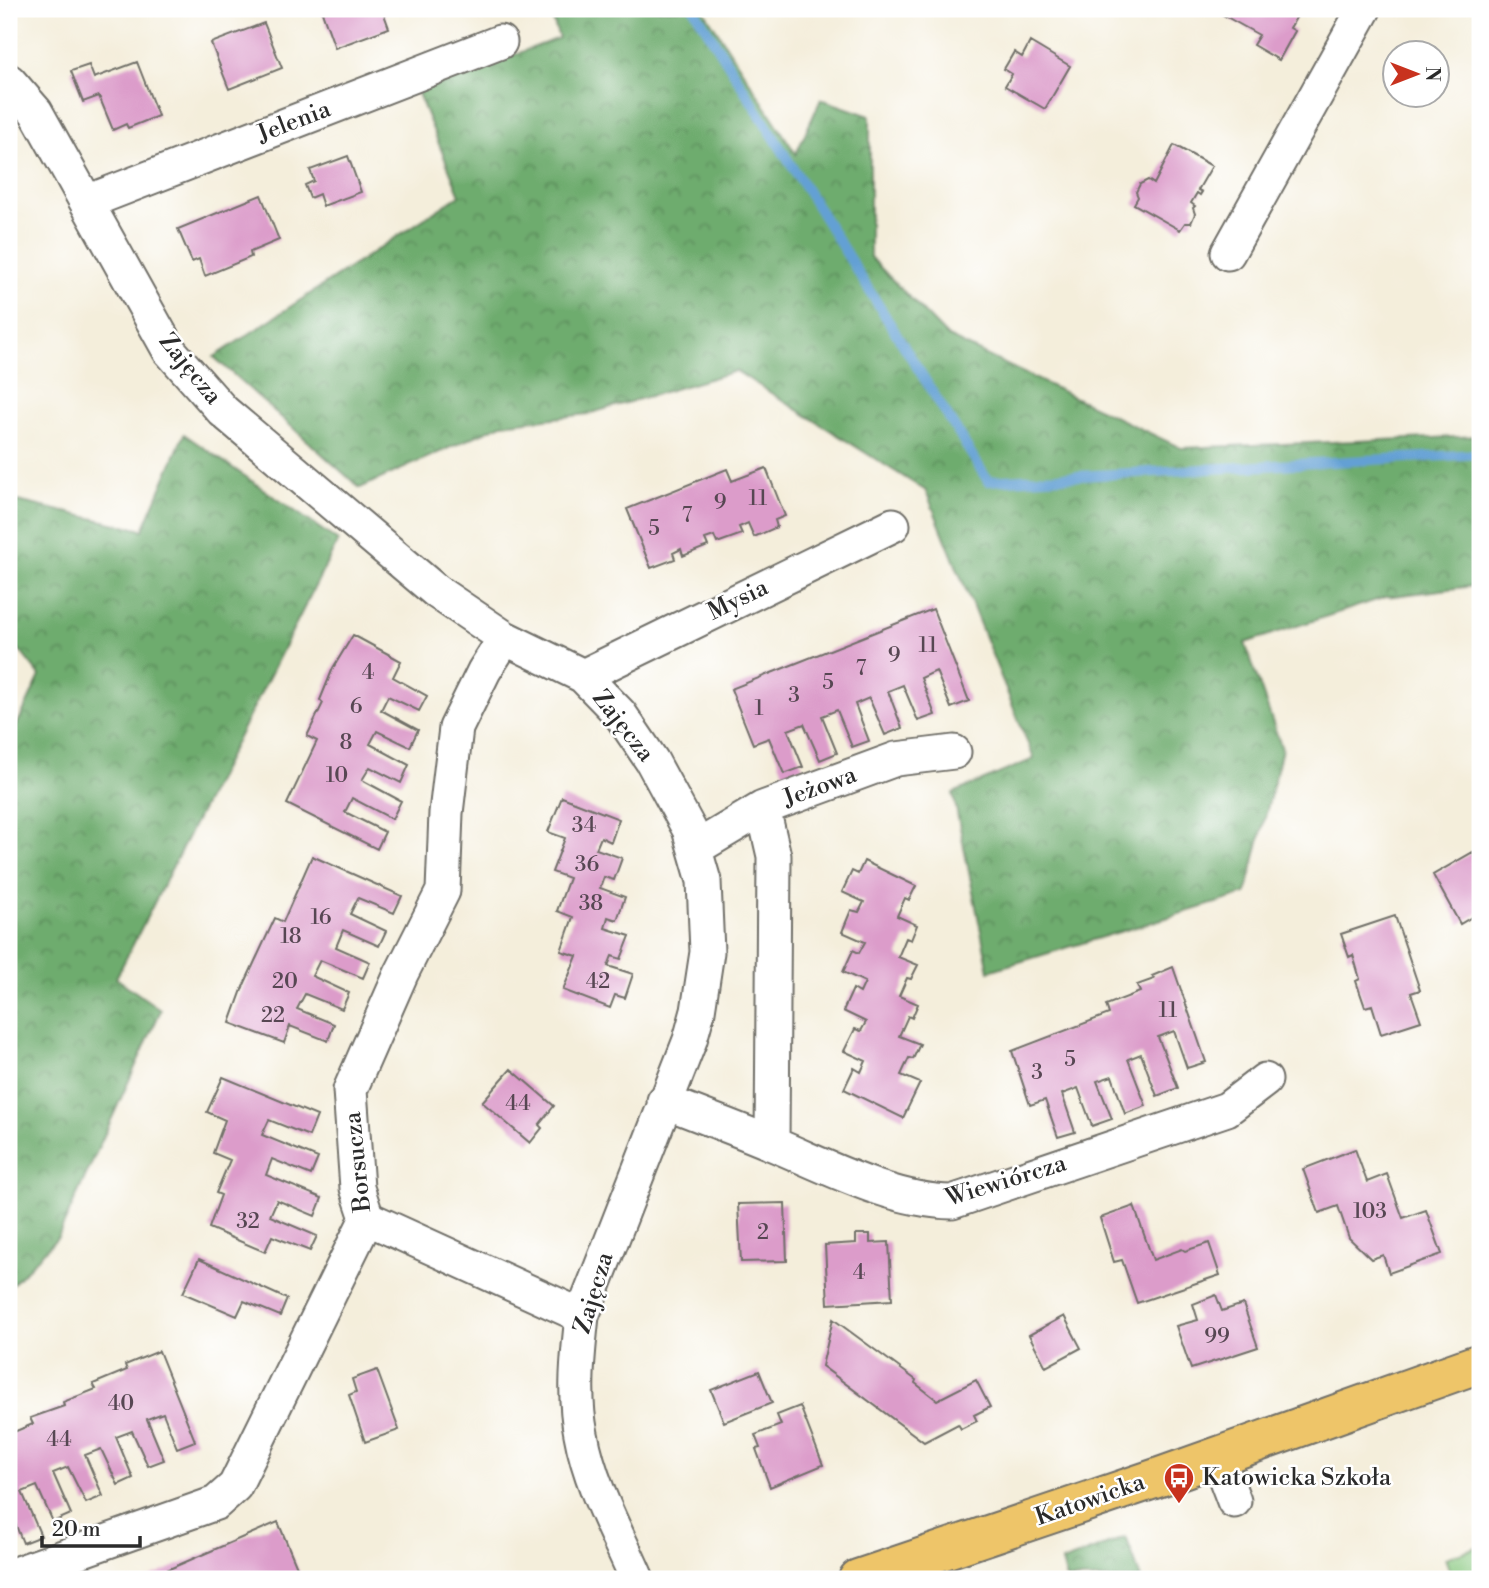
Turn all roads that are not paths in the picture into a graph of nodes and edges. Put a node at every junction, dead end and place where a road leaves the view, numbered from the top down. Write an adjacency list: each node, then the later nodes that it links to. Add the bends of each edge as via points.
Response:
1 (1364, 9): 5 (street)
2 (500, 42): 4 (street, Jelenia)
3 (9, 81): 4 (street, Zajęcza, via 36,112)
4 (87, 202): 7 (street, Zajęcza, via 169,349 223,411 437,592)
5 (1228, 253)
6 (893, 525): 8 (street, Mysia)
7 (505, 638): 8 (street, Zajęcza); 15 (street, Borsucza, via 456,728 443,891 350,1090 357,1188)
8 (583, 676): 11 (street, Zajęcza, via 620,714 652,761)
9 (954, 752): 10 (street, Jeżowa, via 897,759)
10 (763, 808): 11 (street, Jeżowa); 14 (street, via 774,856)
11 (696, 848): 13 (street, Zajęcza, via 706,906 703,978 690,1040)
12 (1265, 1080): 14 (street, Wiewiórcza, via 1227,1108 953,1202 929,1202 848,1177)
13 (664, 1101): 14 (street, Wiewiórcza); 16 (street, Zajęcza)
14 (772, 1144)
15 (367, 1218): 16 (street); 20 (street, Borsucza, via 228,1494 216,1503)
16 (582, 1316): 21 (street, Zajęcza, via 580,1433 595,1483)
17 (1480, 1363): 18 (main road, Katowicka)
18 (1217, 1456): 19 (street); 22 (main road, Katowicka)
19 (1234, 1501)
20 (9, 1576)
21 (637, 1579)
22 (858, 1579)

